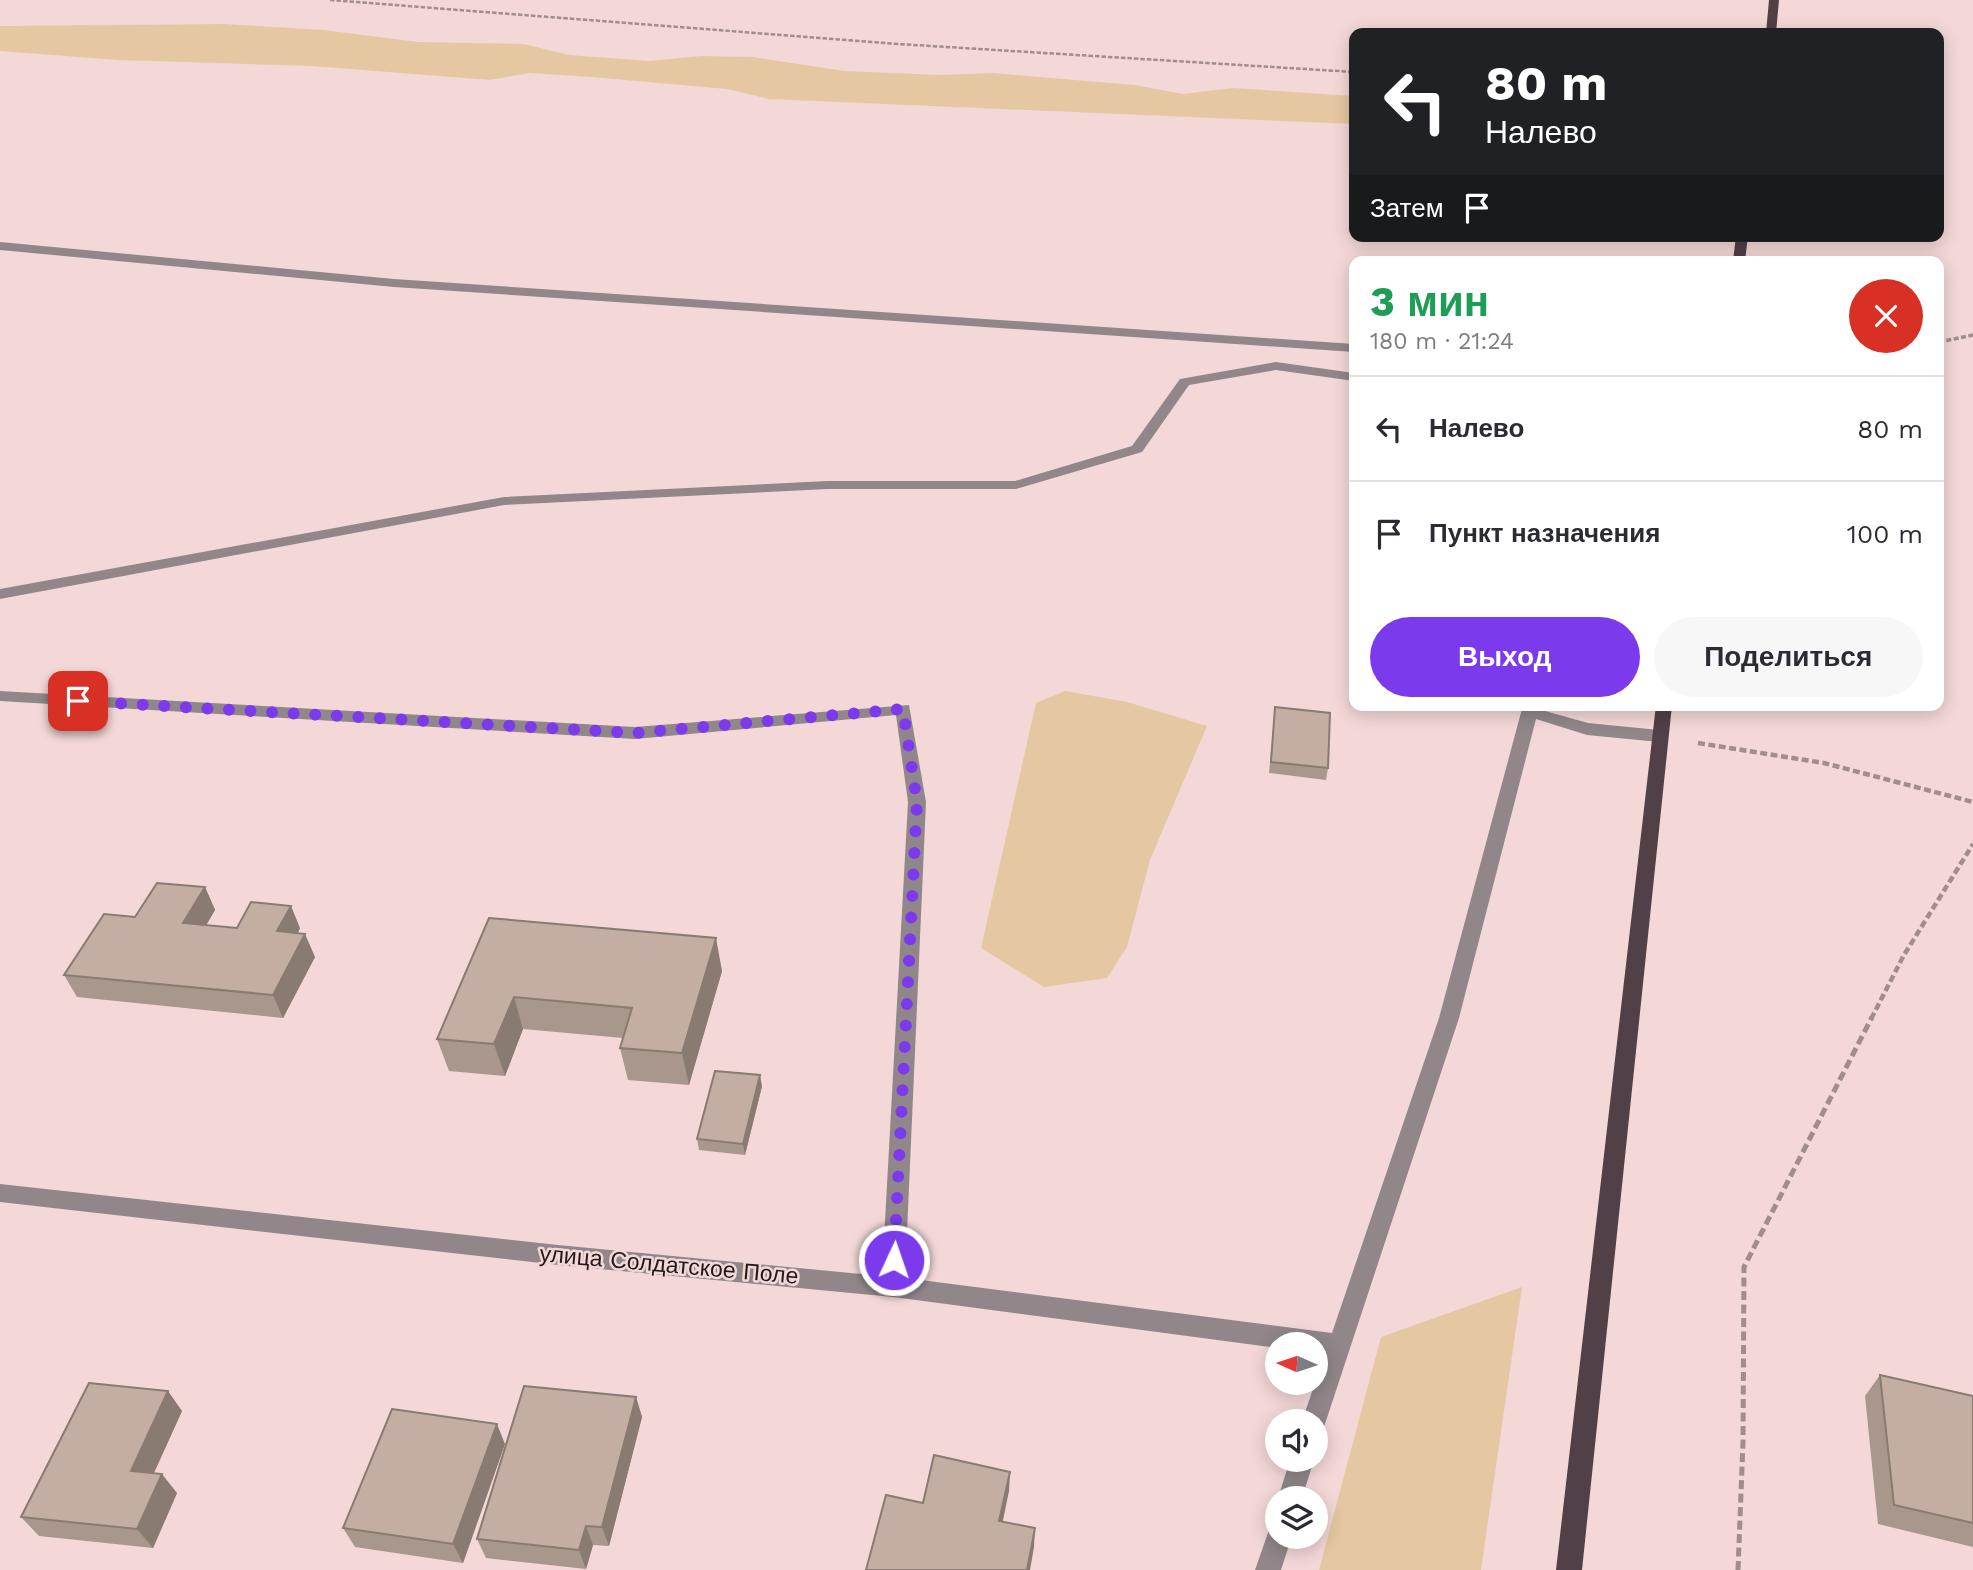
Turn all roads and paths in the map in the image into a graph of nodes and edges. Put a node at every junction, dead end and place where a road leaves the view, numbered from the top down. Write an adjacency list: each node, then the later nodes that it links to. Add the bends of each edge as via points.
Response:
1 (330, 0): 4 (path, via 898,44)
2 (1773, 0): 3 (main road)
3 (1771, 28)
4 (1349, 72)
5 (0, 246): 8 (street, via 394,283)
6 (1973, 335): 7 (path)
7 (1944, 341)
8 (1349, 348)
9 (1349, 376): 10 (street, via 1276,366 1185,382 1137,449 1016,485 828,485 504,501)
10 (0, 594)
11 (0, 696): 19 (street, via 635,733 903,709 917,802)
12 (1530, 711): 20 (street, via 1449,1018)
13 (1539, 711): 15 (street, via 1587,729)
14 (1663, 711): 15 (main road)
15 (1659, 736): 16 (path, via 1824,763); 24 (main road)
16 (1973, 802)
17 (1973, 844): 25 (path, via 1904,955 1744,1267)
18 (0, 1193): 19 (street, улица Солдатское Поле)
19 (893, 1287): 20 (street, улица Солдатское Поле)
20 (1338, 1345): 21 (street)
21 (1318, 1409)
22 (1275, 1549): 23 (street)
23 (1268, 1570)
24 (1569, 1570)
25 (1738, 1570)

